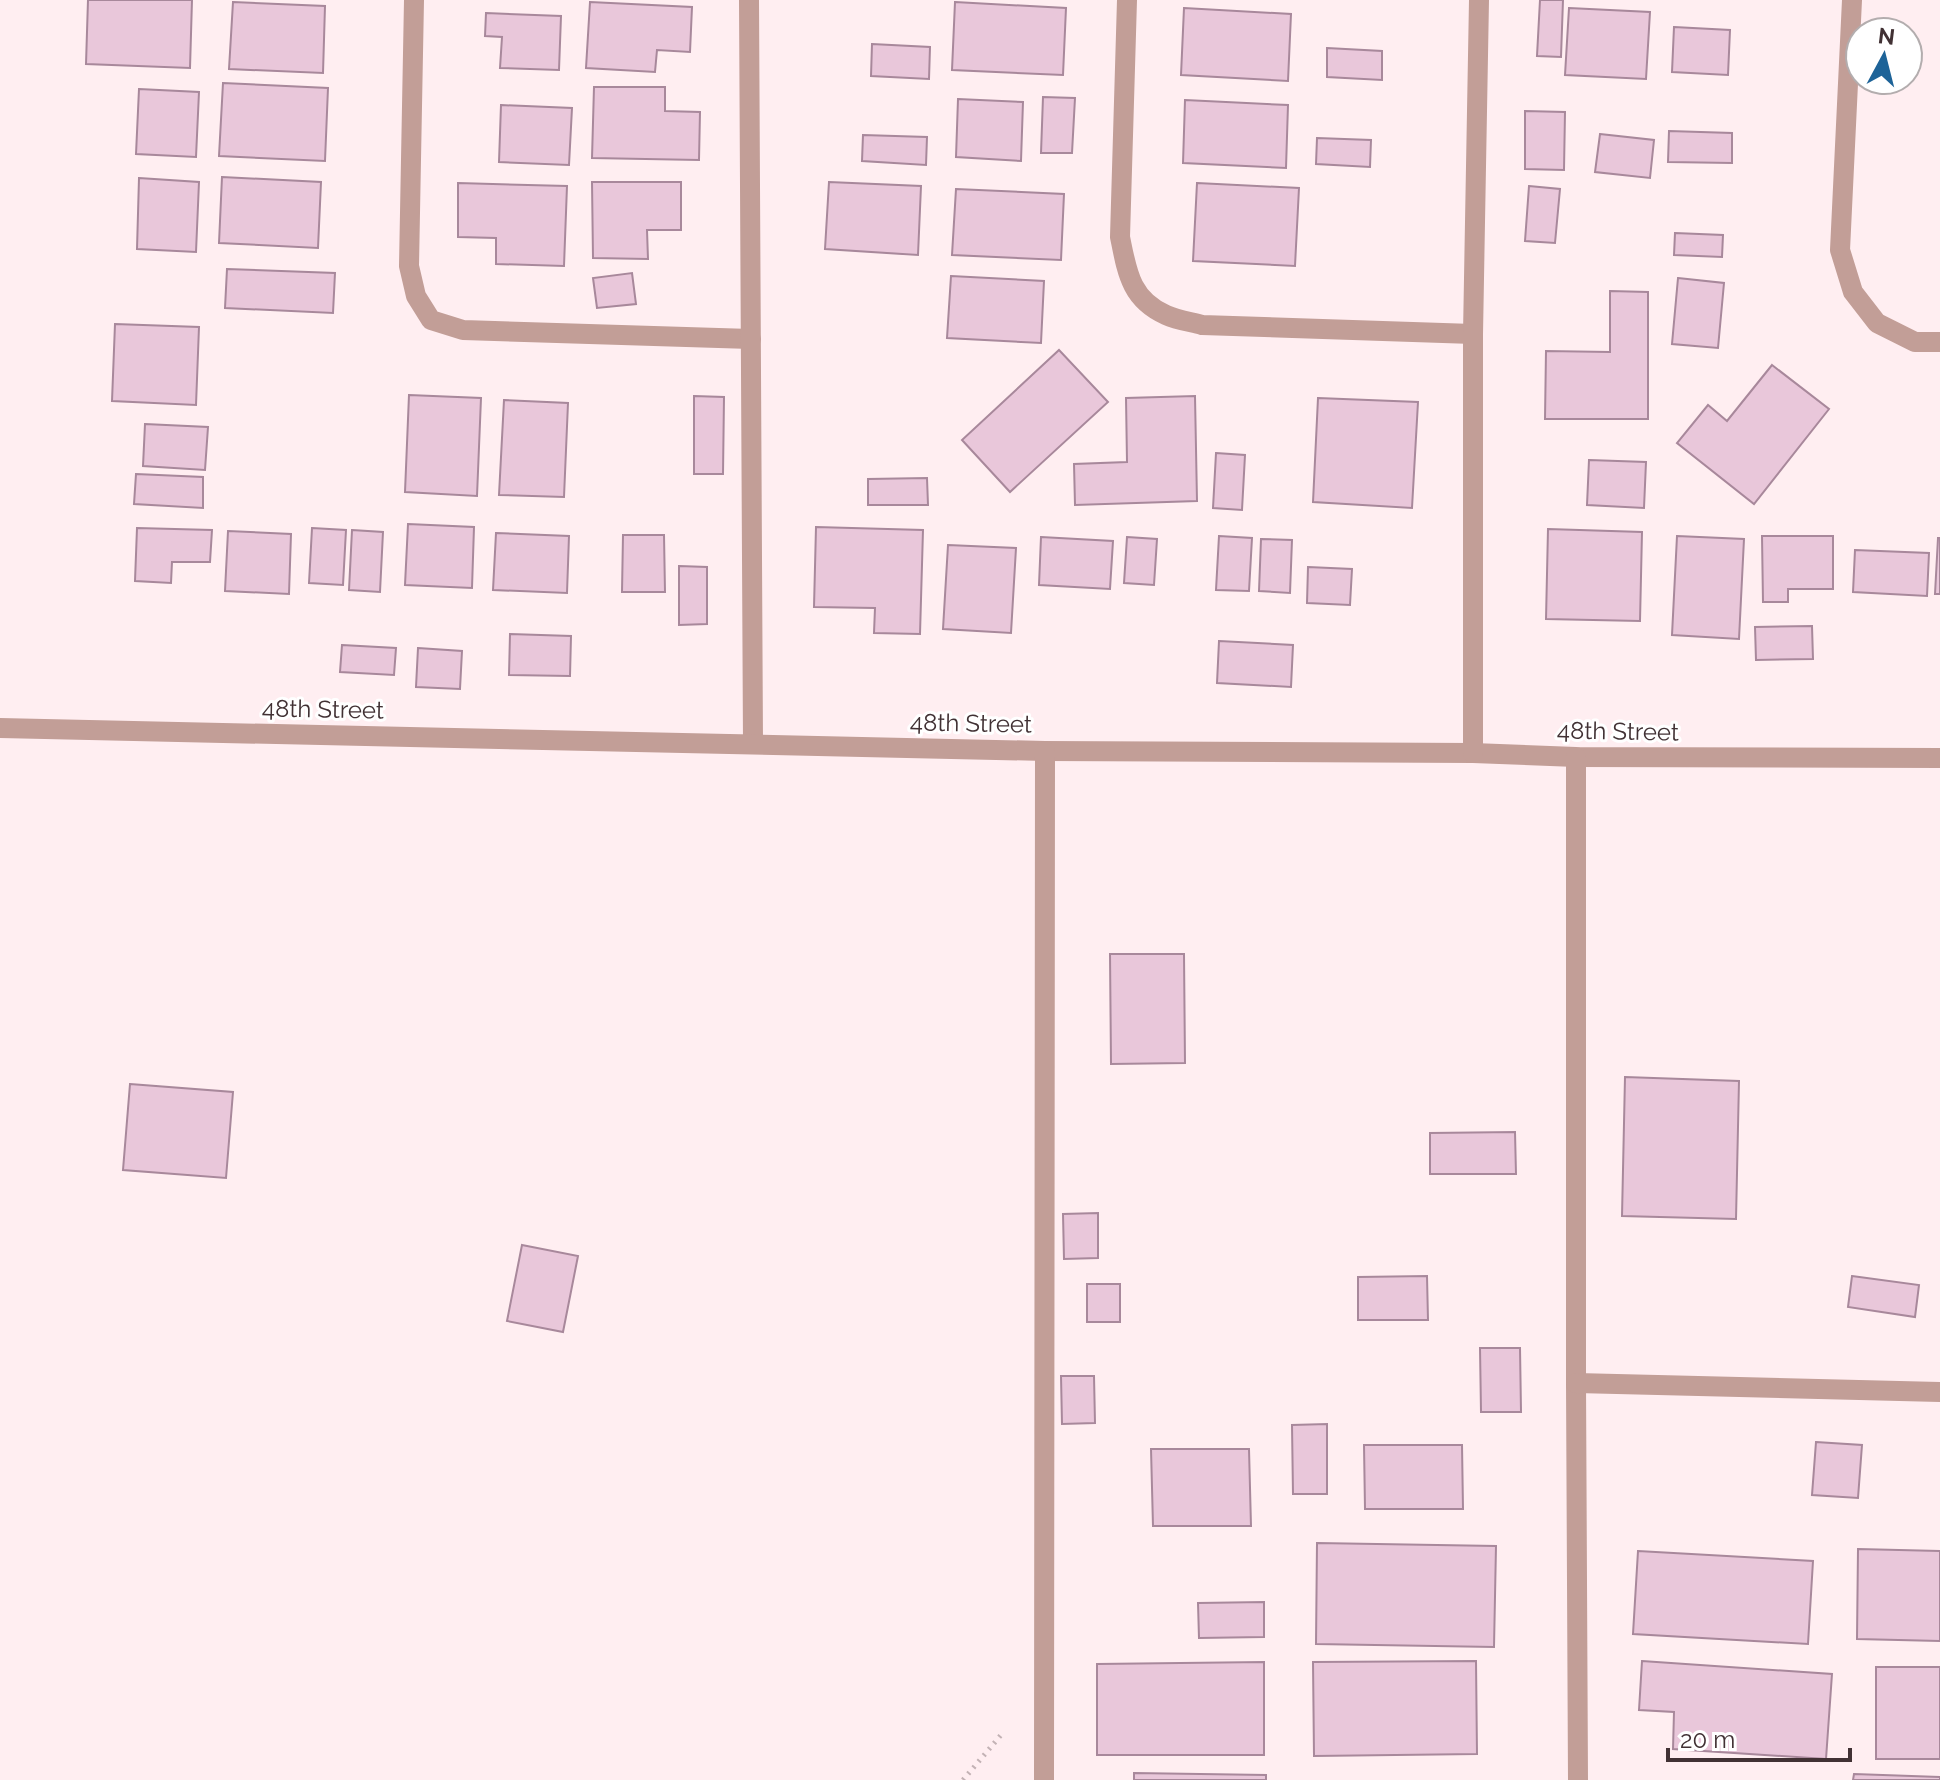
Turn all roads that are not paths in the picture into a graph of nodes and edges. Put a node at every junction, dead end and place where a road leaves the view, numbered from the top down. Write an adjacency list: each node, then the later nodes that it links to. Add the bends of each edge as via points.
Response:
1 (414, 0): 7 (street, via 409,266 416,296 431,320 463,330)
2 (749, 0): 7 (street)
3 (1127, 0): 6 (street, via 1120,237 1137,295 1165,314 1202,325)
4 (1479, 0): 6 (street)
5 (1852, 0): 8 (street, via 1840,250 1853,292 1877,323 1915,342)
6 (1473, 334): 12 (street)
7 (751, 339): 10 (street)
8 (1940, 342)
9 (0, 728): 10 (street, 48th Street)
10 (753, 744): 11 (street, 48th Street)
11 (1045, 751): 12 (street, 48th Street); 17 (street)
12 (1473, 753): 13 (street, 48th Street)
13 (1576, 757): 14 (street, 48th Street); 15 (street)
14 (1940, 758)
15 (1576, 1383): 16 (street); 18 (street)
16 (1940, 1392)
17 (1044, 1780)
18 (1578, 1780)

